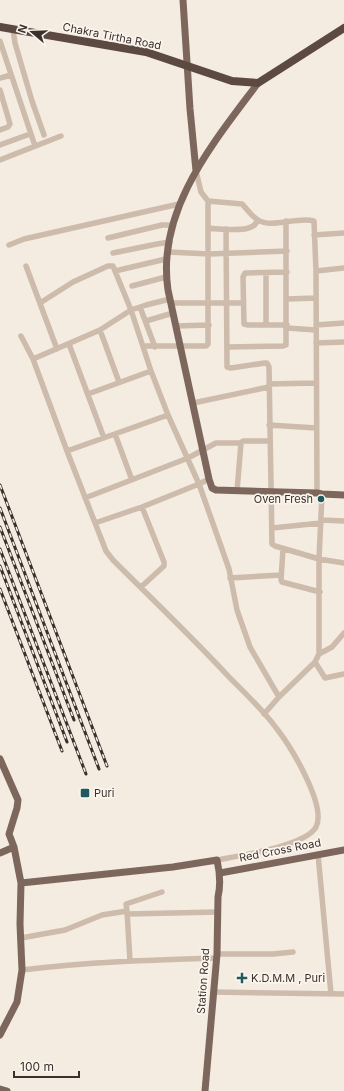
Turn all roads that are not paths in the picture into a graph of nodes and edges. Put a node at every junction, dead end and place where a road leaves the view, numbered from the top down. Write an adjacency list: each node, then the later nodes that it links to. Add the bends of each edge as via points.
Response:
1 (182, 0): 6 (main road)
2 (0, 27): 4 (highway, Chakra Tirtha Road)
3 (344, 28): 9 (highway)
4 (13, 30): 6 (highway, Chakra Tirtha Road, via 146,52); 15 (street)
5 (0, 41): 7 (street)
6 (188, 67): 9 (highway, Chakra Tirtha Road, via 232,81); 20 (main road)
7 (11, 75): 8 (street); 14 (street)
8 (0, 78)
9 (258, 83): 20 (main road, via 220,133)
10 (0, 90): 11 (street)
11 (7, 112): 12 (street); 13 (street, via 10,126)
12 (0, 114)
13 (0, 130)
14 (30, 134): 17 (street); 18 (street)
15 (44, 135)
16 (61, 136): 18 (street)
17 (0, 145)
18 (35, 146): 19 (street)
19 (0, 160)
20 (196, 171): 21 (street, via 201,192); 22 (main road)
21 (208, 201): 23 (street, via 242,204); 26 (street)
22 (179, 204): 25 (main road); 32 (street, via 24,239)
23 (258, 220): 24 (street, via 269,223); 27 (street, via 252,227)
24 (286, 221): 29 (street, via 314,221); 33 (street)
25 (174, 225): 30 (street, via 162,225); 31 (main road)
26 (208, 228): 27 (street); 35 (street)
27 (226, 229): 36 (street)
28 (344, 233): 29 (street)
29 (314, 235): 41 (street)
30 (108, 238)
31 (170, 242): 34 (street); 37 (main road)
32 (10, 245)
33 (287, 251): 36 (street); 42 (street)
34 (113, 253)
35 (208, 254): 36 (street); 37 (street); 50 (street)
36 (226, 254): 51 (street)
37 (167, 256): 40 (street); 44 (main road)
38 (26, 266): 49 (street)
39 (344, 268): 41 (street)
40 (115, 271): 49 (street, via 113,266 108,266 73,282); 54 (street)
41 (316, 271): 46 (street)
42 (287, 272): 43 (street); 47 (street)
43 (266, 273): 52 (street, via 244,273); 59 (street)
44 (166, 277): 45 (street); 48 (main road)
45 (132, 286)
46 (316, 298): 47 (street); 62 (street)
47 (287, 299): 61 (street)
48 (170, 301): 50 (street); 53 (street); 55 (main road)
49 (40, 303): 72 (street)
50 (209, 303): 51 (street); 58 (street)
51 (227, 303): 52 (street); 71 (street)
52 (243, 303): 59 (street, via 244,324)
53 (140, 307): 54 (street); 56 (street)
54 (131, 310): 63 (street); 68 (street)
55 (173, 313): 56 (street); 60 (main road)
56 (146, 321): 70 (street)
57 (344, 323): 62 (street)
58 (209, 324): 60 (street); 69 (street, via 207,346)
59 (266, 325): 61 (street)
60 (176, 326): 69 (main road)
61 (287, 327): 62 (street); 71 (street, via 285,346)
62 (316, 328): 66 (street)
63 (100, 330): 67 (street); 75 (street)
64 (21, 336): 73 (street)
65 (344, 342): 66 (street)
66 (316, 343): 76 (street)
67 (69, 344): 72 (street); 78 (street)
68 (143, 346): 70 (street); 74 (street)
69 (180, 346): 70 (street); 79 (main road)
70 (155, 347)
71 (227, 347): 77 (street, via 227,367 267,363)
72 (57, 349): 73 (street)
73 (33, 359): 88 (street)
74 (151, 371): 75 (street); 80 (street)
75 (119, 382): 78 (street)
76 (316, 383): 77 (street); 82 (street)
77 (269, 386): 79 (street); 81 (street)
78 (88, 394): 84 (street)
79 (193, 403): 87 (main road)
80 (168, 415): 83 (street); 89 (street)
81 (270, 425): 82 (street); 85 (street)
82 (316, 428): 95 (street)
83 (115, 434): 84 (street); 91 (street)
84 (104, 438): 88 (street)
85 (270, 441): 86 (street); 94 (street)
86 (241, 443): 87 (street, via 216,443); 93 (street)
87 (202, 450): 89 (street); 90 (main road)
88 (67, 451): 97 (street)
89 (188, 458): 91 (street); 92 (street)
90 (209, 479): 92 (street); 93 (main road, via 210,487 214,490)
91 (132, 480): 97 (street)
92 (199, 484): 98 (street); 107 (street)
93 (236, 491): 94 (main road)
94 (271, 493): 95 (main road); 102 (street)
95 (318, 493): 96 (main road); 100 (street, via 322,504)
96 (344, 495)
97 (85, 498): 101 (street)
98 (142, 507): 101 (street); 108 (street, via 164,566)
99 (344, 521): 100 (street)
100 (322, 522): 102 (street); 104 (street)
101 (94, 523): 108 (street, via 106,551)
102 (272, 528): 103 (street, via 272,544)
103 (283, 549): 104 (street); 106 (street)
104 (319, 559): 105 (street); 109 (street)
105 (344, 563)
106 (281, 575): 107 (street); 109 (street, via 284,583)
107 (230, 578): 114 (street, via 237,610 250,647)
108 (141, 587): 115 (street)
109 (320, 592): 111 (street)
110 (344, 633): 111 (street, via 332,647)
111 (320, 654): 112 (street)
112 (315, 662): 113 (street, via 325,678); 114 (street)
113 (344, 674)
114 (279, 697): 115 (street)
115 (264, 714): 121 (street, via 278,729 304,773 315,799 319,819 316,828 310,834 286,845)
116 (0, 759): 117 (main road, via 18,800 10,830)
117 (14, 847): 119 (main road); 123 (main road)
118 (344, 850): 120 (main road, Red Cross Road)
119 (0, 853)
120 (318, 854): 122 (main road, Red Cross Road); 134 (street)
121 (217, 860): 122 (main road, Station Road); 123 (main road)
122 (220, 873): 124 (main road, Station Road)
123 (21, 883): 128 (main road)
124 (220, 888): 126 (main road, Station Road); 130 (main road, via 222,897)
125 (162, 892): 127 (street, via 126,904)
126 (218, 912): 127 (street); 130 (main road, Station Road)
127 (127, 913): 128 (street, via 102,915 65,930); 131 (street)
128 (21, 938): 132 (main road)
129 (293, 952): 130 (street)
130 (218, 955): 131 (street); 133 (main road, Station Road)
131 (130, 961): 132 (street)
132 (22, 970): 136 (main road, via 17,1002)
133 (215, 992): 134 (street); 139 (main road, Station Road); 140 (main road)
134 (331, 994): 135 (street)
135 (344, 994)
136 (0, 1034)
137 (0, 1089): 138 (main road)
138 (7, 1091)
139 (205, 1091)
140 (209, 1091)

